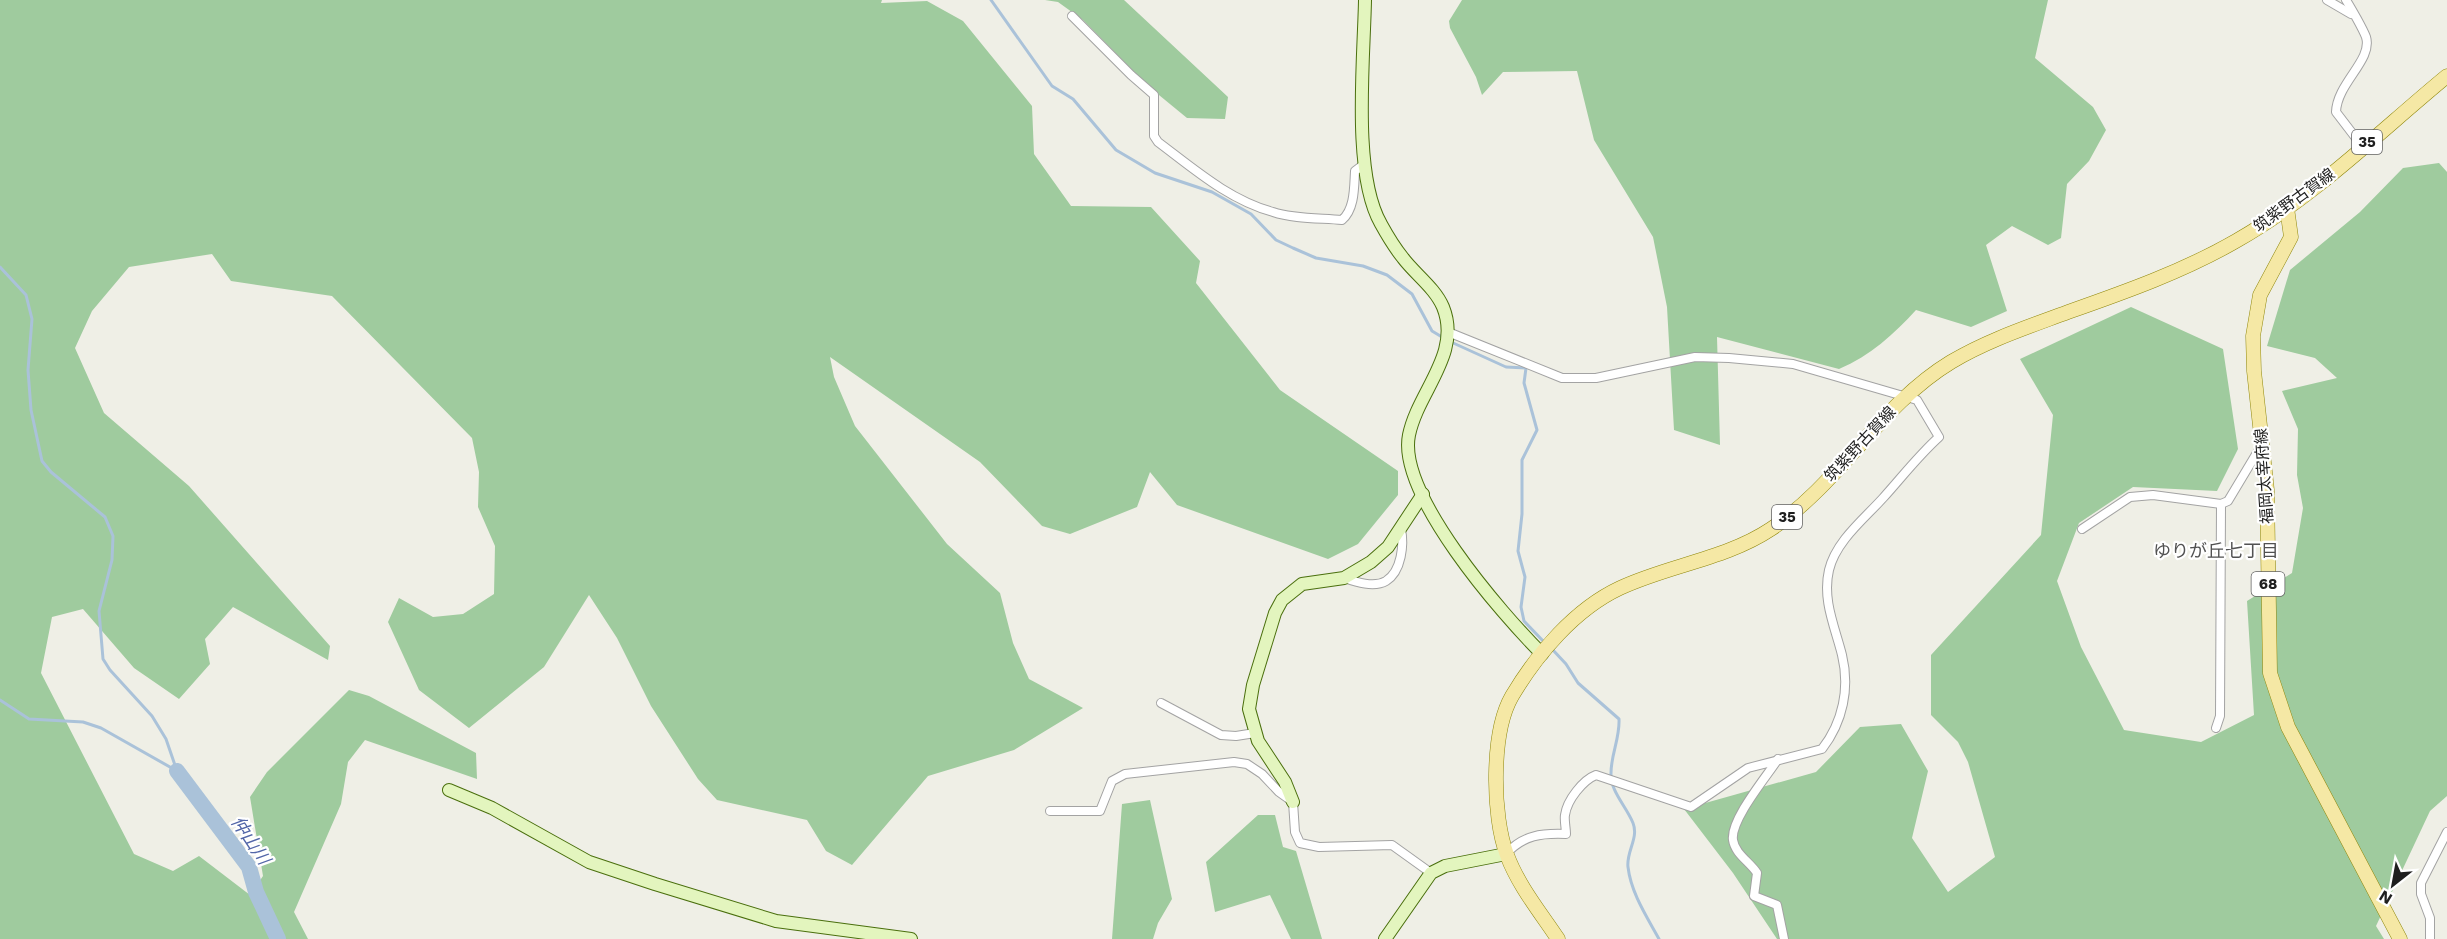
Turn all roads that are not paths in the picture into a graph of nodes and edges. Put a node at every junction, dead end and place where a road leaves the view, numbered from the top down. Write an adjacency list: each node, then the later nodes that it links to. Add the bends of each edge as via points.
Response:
1 (1365, 0): 8 (street)
2 (2328, 0): 5 (street)
3 (2346, 0): 5 (street)
4 (1072, 16): 8 (street, via 1154,95 1154,136 1158,142 1235,196 1274,213 1342,220 1352,199 1355,171)
5 (2354, 16): 7 (street, via 2366,36 2367,47 2365,57 2345,82 2336,112)
6 (2447, 76): 7 (main road, 筑紫野古賀線 / 35)
7 (2362, 146): 9 (main road, 筑紫野古賀線 / 35)
8 (1363, 165): 10 (street, via 1370,202 1380,223 1402,258 1443,307)
9 (2288, 207): 11 (main road, 筑紫野古賀線 / 35, via 2236,241 2182,267 1991,340 1951,363); 12 (main road, 福岡太宰府線 / 68, via 2291,237 2260,295 2255,313 2254,371)
10 (1448, 332): 11 (street, via 1562,378 1596,378 1695,357 1729,358 1793,364); 13 (street, via 1443,361 1418,408 1409,436 1409,458)
11 (1904, 398): 18 (main road, 筑紫野古賀線 / 35, via 1802,507 1767,532 1619,588 1583,611); 22 (street, via 1917,400 1939,437 1847,536 1832,562 1828,572 1829,610 1846,685 1836,729 1822,749)
12 (2263, 448): 14 (street, via 2228,501); 33 (main road, 福岡太宰府線 / 68, via 2270,673 2288,726)
13 (1423, 494): 15 (street); 18 (street, via 1462,563)
14 (2221, 504): 16 (street, via 2153,495 2130,497); 20 (street, via 2220,716)
15 (1401, 529): 17 (street, via 1371,562); 17 (street, via 1404,543 1396,568 1386,581 1373,584)
16 (2082, 529)
17 (1344, 578): 21 (street, via 1302,584 1282,600 1250,698)
18 (1542, 654): 27 (main road, 筑紫野古賀線 / 35, via 1511,698 1502,722 1496,764 1500,831)
19 (1161, 703): 21 (street, via 1221,735)
20 (2216, 728)
21 (1255, 733): 24 (street, via 1286,782)
22 (1778, 759): 27 (street, via 1748,768 1691,807 1596,775 1587,779 1574,795 1565,814 1566,834 1541,833 1520,841); 32 (street, via 1750,798 1732,839 1757,873 1754,896 1777,904)
23 (449, 790): 29 (street, via 492,808 589,862 655,884 776,921)
24 (1293, 802): 25 (street, via 1262,774 1247,764 1233,762 1125,774 1112,781 1100,811); 28 (street, via 1295,832 1300,843 1319,847 1392,845)
25 (1050, 811)
26 (2447, 832): 34 (street, via 2421,883 2430,918)
27 (1506, 854): 28 (street, via 1445,866); 31 (main road, 筑紫野古賀線 / 35, via 1519,881)
28 (1431, 873): 30 (street)
29 (911, 939)
30 (1385, 939)
31 (1558, 939)
32 (1784, 939)
33 (2400, 939)
34 (2430, 939)

